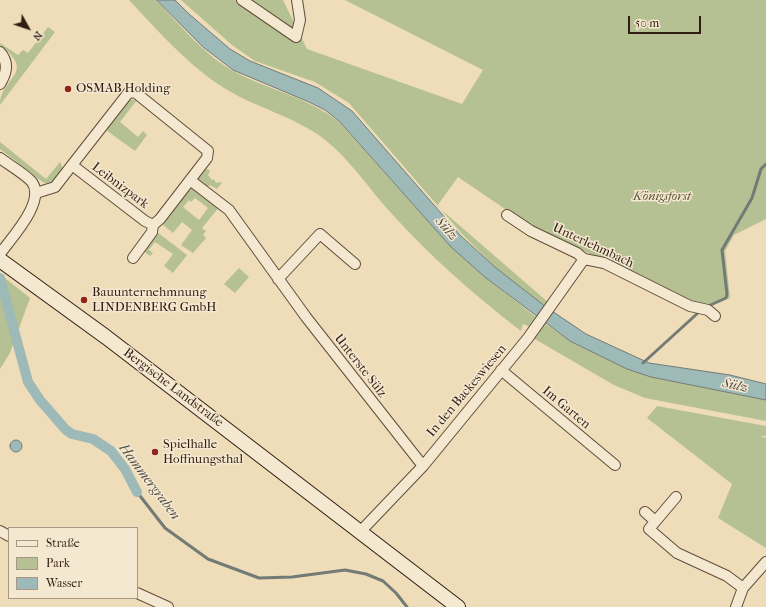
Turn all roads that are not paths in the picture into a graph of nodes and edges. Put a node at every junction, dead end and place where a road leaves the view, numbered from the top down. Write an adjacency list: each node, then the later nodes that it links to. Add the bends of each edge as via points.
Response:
1 (242, 0): 2 (street, via 296,37 300,20)
2 (297, 0)
3 (0, 52): 4 (street, via 5,57 7,73)
4 (0, 84)
5 (0, 158): 8 (street, via 32,182)
6 (72, 165): 7 (street, Leibnizpark, via 129,92 136,93 208,151 207,158); 8 (street, Leibnizpark, via 56,187); 10 (street, Leibnizpark)
7 (190, 180): 10 (street, Leibnizpark, via 160,220); 16 (street, Unterste Sülz, via 229,210)
8 (36, 193): 11 (street, via 34,204)
9 (507, 215): 13 (street, Unterlehmbach, via 531,232 577,253)
10 (153, 225): 12 (street, Leibnizpark, via 152,232)
11 (0, 254)
12 (133, 258)
13 (584, 259): 17 (street, Unterlehmbach, via 604,263 690,306 708,310); 18 (street, In den Backeswiesen, via 530,336)
14 (0, 260): 24 (main road, Bergische Landstraße, via 106,336)
15 (355, 264): 16 (street, via 320,234)
16 (278, 279): 20 (street, Unterste Sülz)
17 (714, 316)
18 (501, 370): 19 (street, Im Garten); 20 (street, In den Backeswiesen)
19 (615, 465)
20 (423, 466): 24 (street, In den Backeswiesen)
21 (676, 497): 23 (street)
22 (644, 512): 23 (street)
23 (655, 521): 26 (street, via 649,529 677,553 727,576)
24 (360, 532): 29 (main road, Bergische Landstraße)
25 (766, 562): 26 (street)
26 (743, 588): 30 (street)
27 (138, 593): 28 (street)
28 (168, 607)
29 (458, 607)
30 (736, 607)

